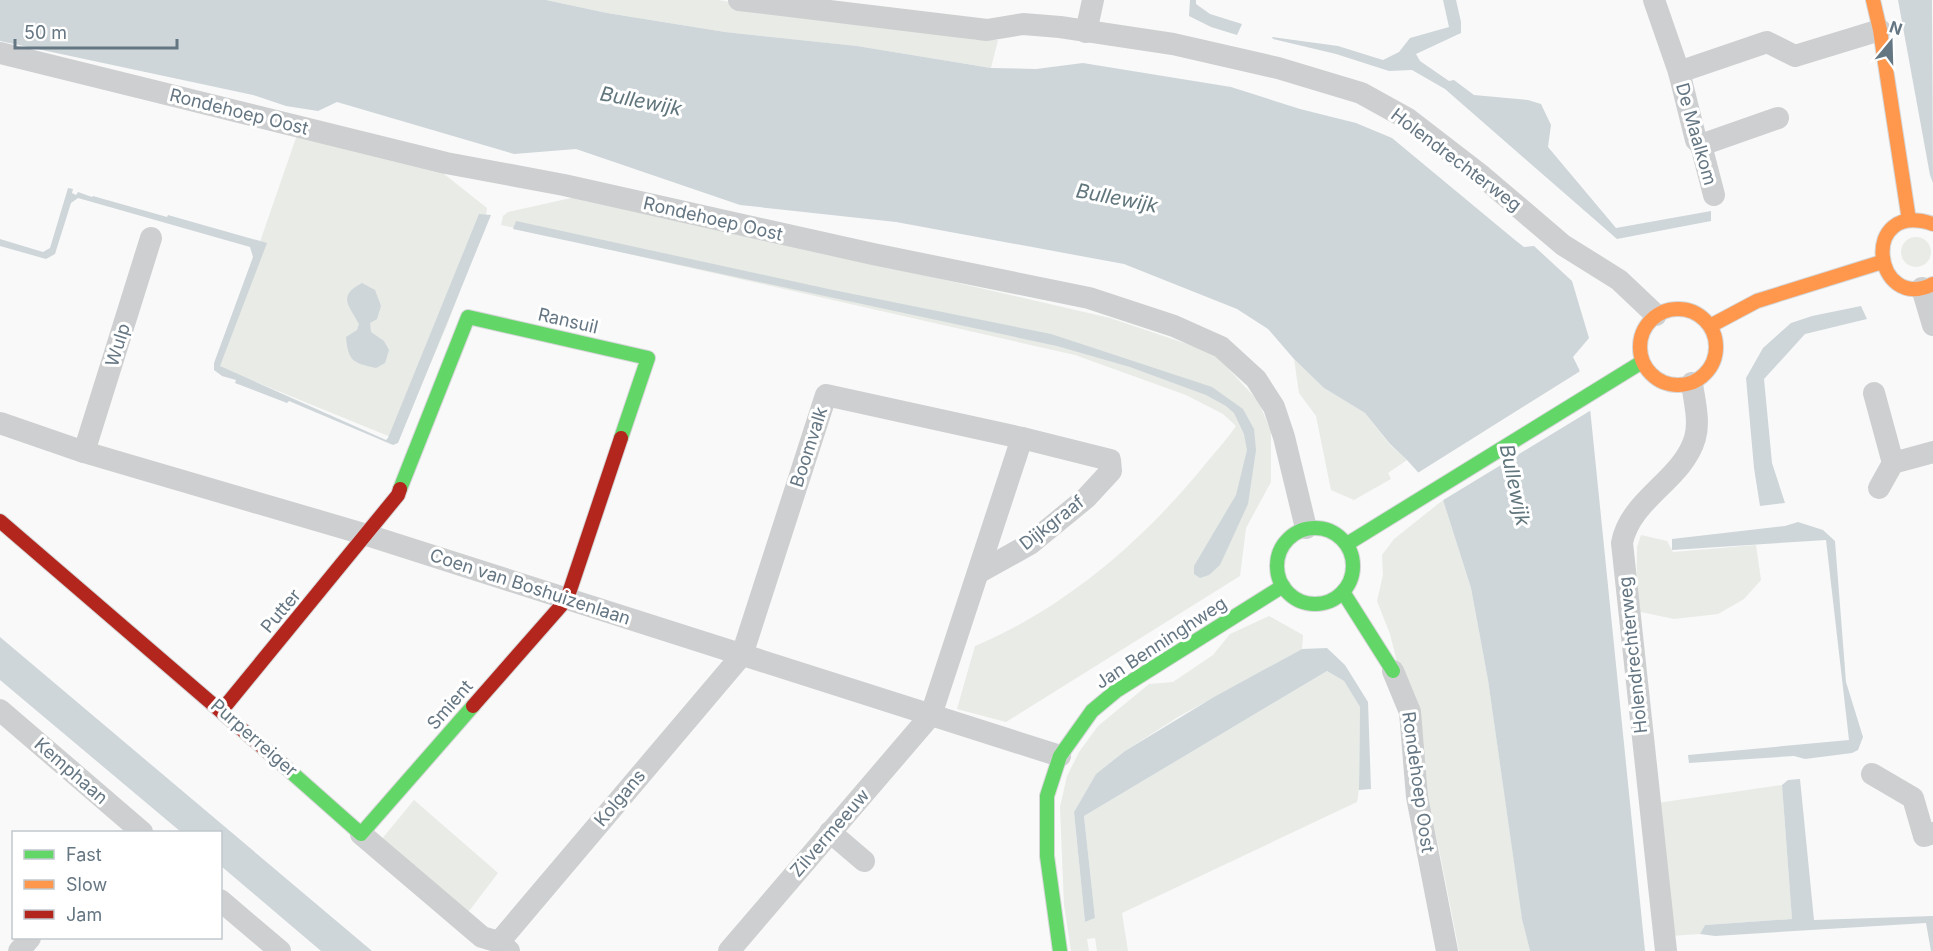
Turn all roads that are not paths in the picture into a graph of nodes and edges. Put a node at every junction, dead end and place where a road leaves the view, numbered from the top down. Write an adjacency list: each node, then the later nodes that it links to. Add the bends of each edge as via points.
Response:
1 (739, 0): 6 (street, Holendrechterweg, via 987,30 1023,24)
2 (1093, 0): 6 (street)
3 (1654, 0): 8 (street, De Maalkom)
4 (1873, 0): 5 (street)
5 (1880, 30): 8 (street, De Maalkom, via 1795,56 1767,42); 12 (street)
6 (1086, 33): 17 (street, Holendrechterweg, via 1173,44 1278,68 1360,93 1408,119 1563,245 1619,280)
7 (0, 53): 31 (street, Rondehoep Oost, via 446,164 564,185 1089,298 1174,326 1221,347 1256,379 1275,407)
8 (1678, 72): 10 (street, De Maalkom, via 1696,140)
9 (1778, 118): 10 (street)
10 (1701, 145): 11 (street, De Maalkom)
11 (1714, 195)
12 (1909, 220): 13 (street); 15 (street, via 1888,232)
13 (1933, 224)
14 (151, 238): 25 (street, Wulp)
15 (1882, 262): 16 (street, via 1896,283 1907,288); 19 (street, via 1757,301)
16 (1928, 286): 18 (street)
17 (1656, 315): 19 (street, via 1679,308 1702,317); 20 (street, via 1641,336)
18 (1933, 325)
19 (1710, 326): 21 (street, via 1715,336 1715,359 1710,369)
20 (1642, 362): 21 (street, via 1657,380 1674,385); 33 (street)
21 (1692, 383): 59 (street, Holendrechterweg, via 1697,423 1690,450 1631,520 1622,543)
22 (1874, 393): 28 (street)
23 (0, 423): 25 (street, Coen van Boshuizenlaan)
24 (1022, 438): 27 (street, Boomvalk); 34 (street); 38 (street, Boomvalk, via 826,396)
25 (84, 452): 32 (street, Coen van Boshuizenlaan)
26 (1933, 452): 28 (street)
27 (1110, 460): 34 (street, Dijkgraaf, via 1111,471 1086,498 1030,544)
28 (1893, 463): 29 (street)
29 (1879, 488)
30 (0, 521): 41 (street, Purperreiger)
31 (1306, 528): 33 (street, via 1336,533); 35 (street, via 1295,533 1279,551 1278,575)
32 (367, 535): 37 (street, Coen van Boshuizenlaan); 37 (street, Ransuil, via 398,495 468,317 648,358); 41 (street, Putter)
33 (1347, 544): 36 (street, via 1354,568)
34 (978, 573): 42 (street)
35 (1283, 586): 36 (street, via 1290,595 1312,604 1334,599); 43 (street, Jan Benninghweg, via 1116,691 1092,711)
36 (1343, 592): 39 (street, Rondehoep Oost)
37 (567, 599): 38 (street, Coen van Boshuizenlaan); 48 (street, Smient)
38 (742, 655): 42 (street, Coen van Boshuizenlaan); 53 (street, Kolgans)
39 (1393, 671): 58 (street, Rondehoep Oost, via 1410,712 1417,797)
40 (0, 710): 45 (street, Kemphaan)
41 (222, 710): 48 (street, Purperreiger)
42 (931, 715): 43 (street, Coen van Boshuizenlaan); 46 (street, Zilvermeeuw)
43 (1060, 756): 57 (street, Jan Benninghweg, via 1047,796 1047,855)
44 (1872, 774): 47 (street, via 1912,798 1924,836)
45 (130, 829)
46 (830, 832): 49 (street); 56 (street, Zilvermeeuw)
47 (1933, 833)
48 (361, 834): 53 (street, Purperreiger, via 482,937)
49 (864, 861)
50 (222, 903): 52 (street)
51 (29, 939): 54 (street)
52 (254, 943): 55 (street)
53 (504, 947)
54 (19, 951)
55 (280, 951)
56 (729, 951)
57 (1060, 951)
58 (1447, 951)
59 (1666, 951)

